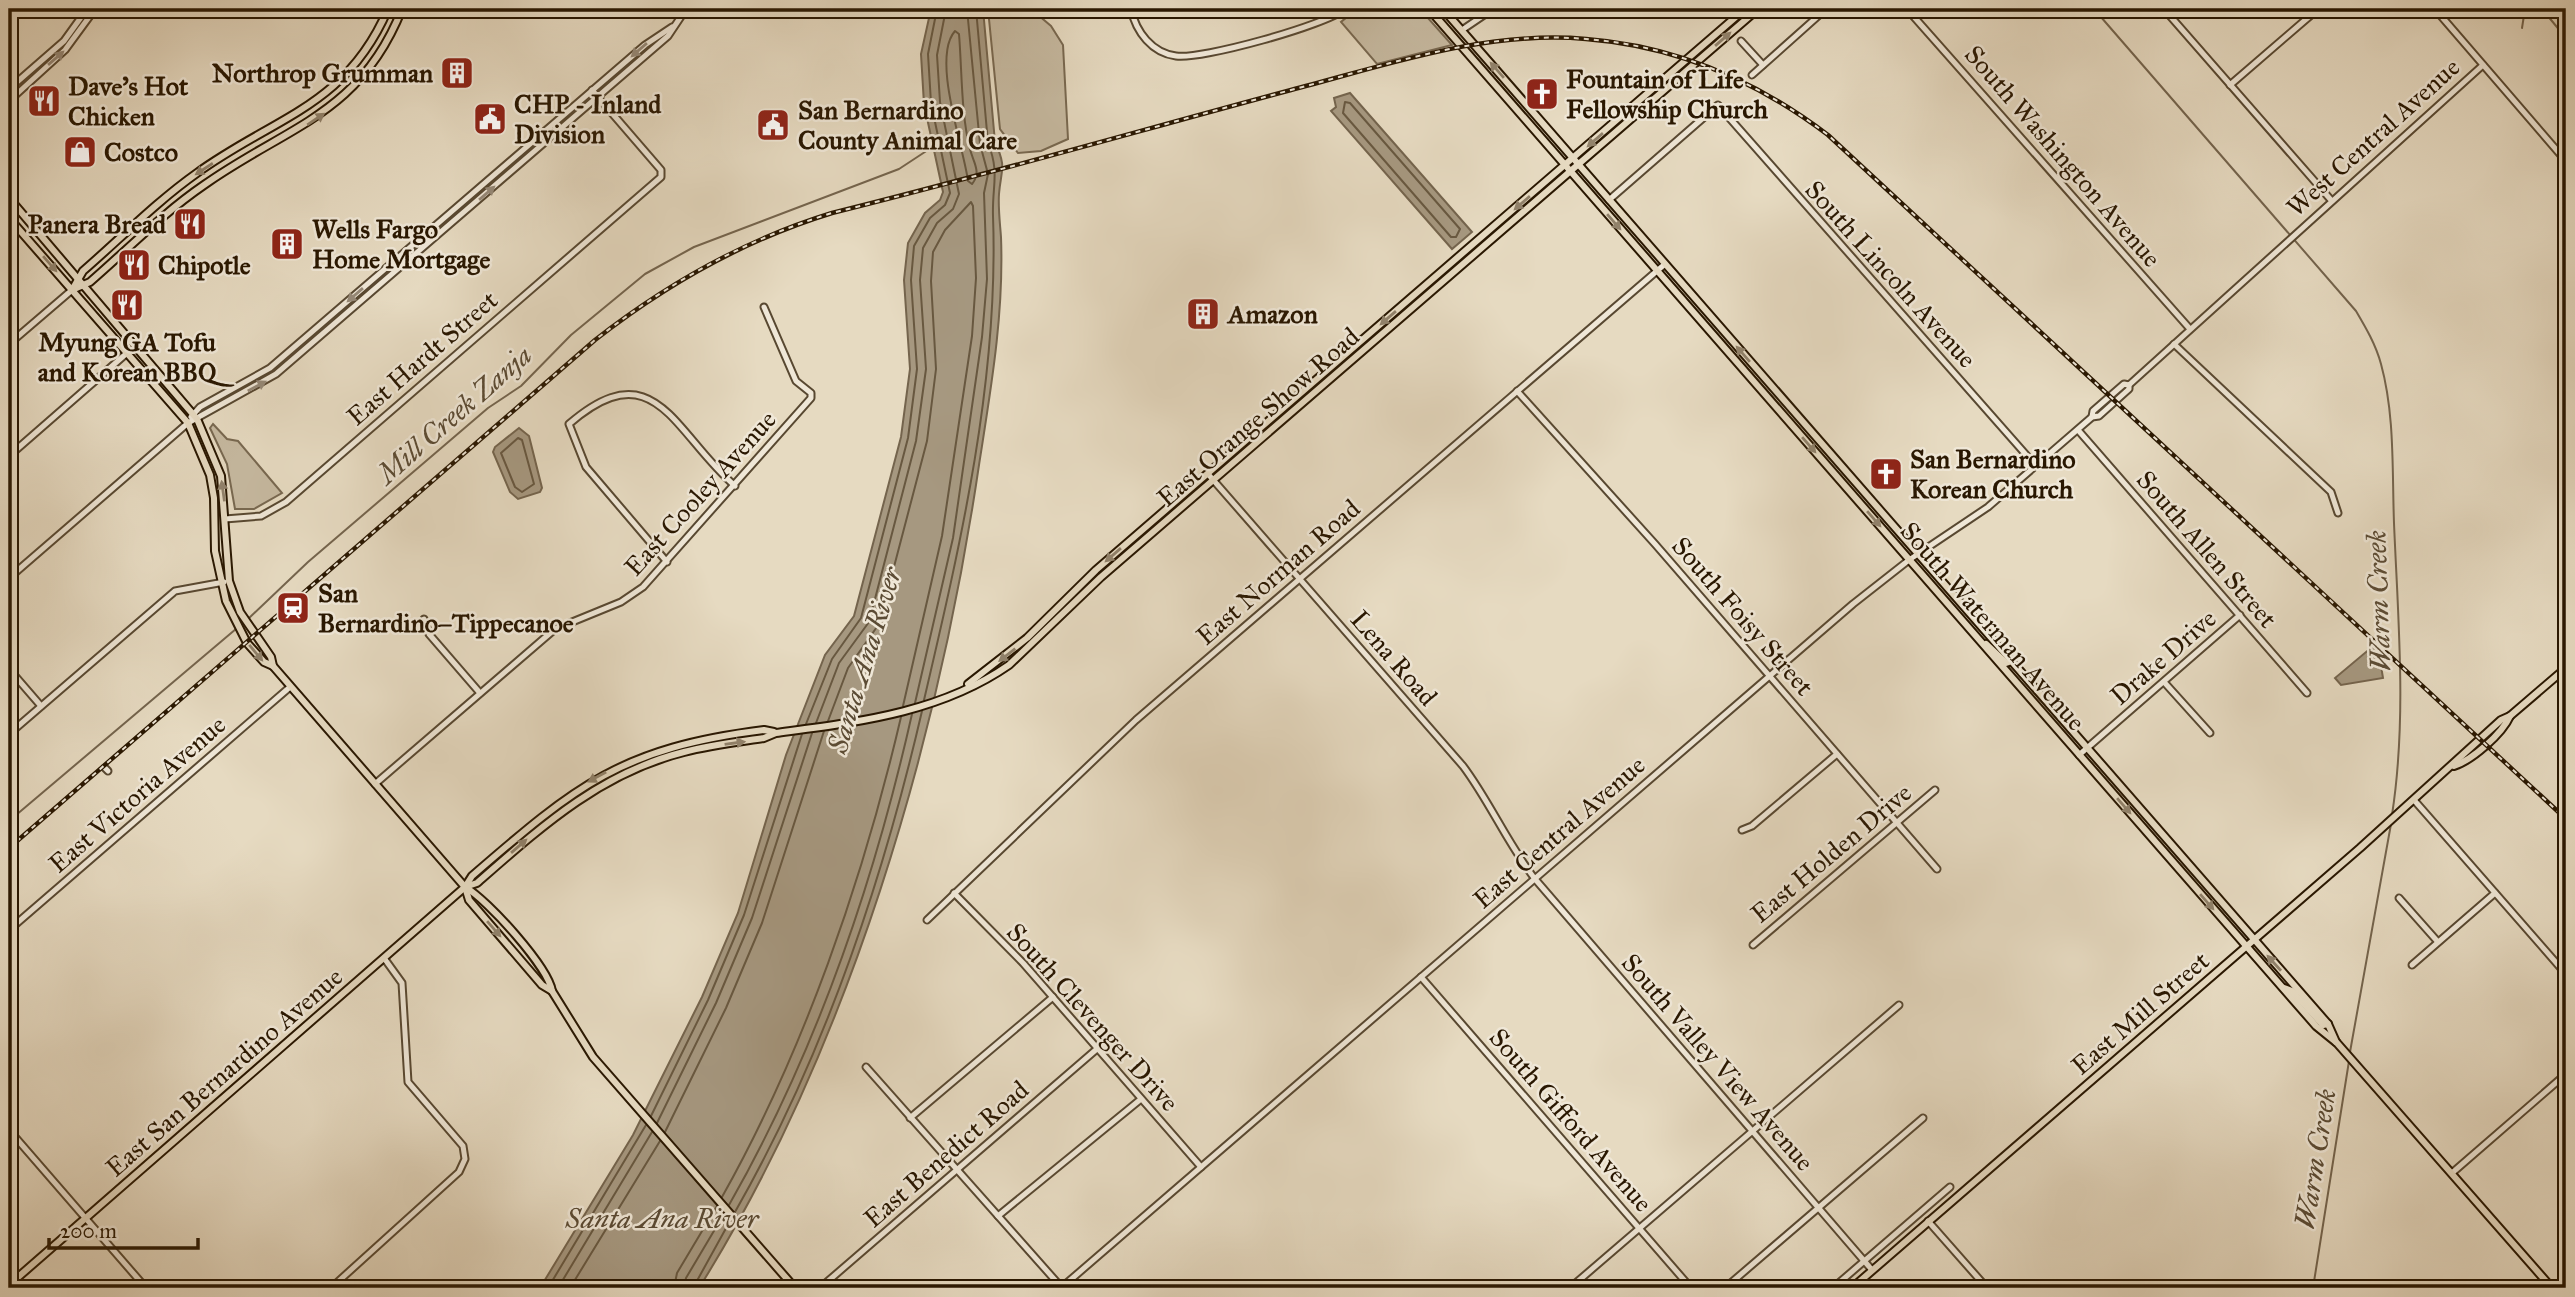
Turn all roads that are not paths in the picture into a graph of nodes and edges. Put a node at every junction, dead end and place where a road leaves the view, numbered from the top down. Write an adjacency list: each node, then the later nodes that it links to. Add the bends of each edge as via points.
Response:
1 (87, 9): 25 (street, via 64,41)
2 (95, 9): 28 (street, one-way to 2, via 65,50)
3 (388, 9): 43 (main road, one-way to 43, via 364,53 333,88 297,115 197,173)
4 (402, 9): 45 (main road, one-way to 4, via 204,185 328,111 375,60)
5 (686, 9): 18 (street)
6 (1131, 9): 7 (street, via 1140,32 1160,51 1174,56 1197,55 1321,23)
7 (1345, 9)
8 (1429, 9): 31 (main road, South Waterman Avenue)
9 (1443, 9): 19 (main road, South Waterman Avenue)
10 (1493, 9): 19 (street)
11 (1745, 9): 29 (main road, East Orange Show Road, one-way to 29)
12 (1758, 9): 32 (main road, East Orange Show Road, one-way to 12)
13 (1826, 9): 21 (street)
14 (1907, 9): 48 (street, South Washington Avenue)
15 (2164, 9): 24 (street)
16 (2318, 9): 24 (street)
17 (2435, 9): 22 (street)
18 (672, 27): 26 (street, one-way to 26); 27 (street, via 668,36)
19 (1462, 30): 29 (main road, South Waterman Avenue, one-way to 19)
20 (1741, 41): 21 (street)
21 (1763, 65): 23 (street)
22 (2483, 65): 30 (street); 36 (street, West Central Avenue)
23 (1752, 75)
24 (2230, 85): 36 (street)
25 (9, 89)
26 (592, 90): 27 (street); 53 (street, one-way to 53, via 270,368)
27 (598, 97): 54 (street, one-way to 27, via 276,374); 64 (street, East Hardt Street, via 663,174 286,502 261,516)
28 (9, 101)
29 (1574, 159): 31 (main road, East Orange Show Road); 32 (main road, South Waterman Avenue)
30 (2566, 161)
31 (1566, 165): 33 (main road, South Waterman Avenue); 42 (main road, East Orange Show Road, one-way to 42)
32 (1579, 165): 33 (main road, East Orange Show Road); 35 (main road, South Waterman Avenue)
33 (1572, 173): 41 (main road, South Waterman Avenue, one-way to 41); 44 (main road, East Orange Show Road)
34 (9, 198): 38 (main road)
35 (1609, 200): 40 (main road, South Waterman Avenue); 58 (street, South Lincoln Avenue, via 1718,105)
36 (2331, 200): 39 (street, West Central Avenue)
37 (9, 218): 38 (main road); 46 (main road, one-way to 46)
38 (27, 218): 43 (main road)
39 (2289, 237): 48 (street, East Central Avenue)
40 (1665, 264): 41 (street, East Norman Road); 67 (main road, South Waterman Avenue, one-way to 40)
41 (1657, 270): 52 (street, East Norman Road); 68 (main road, South Waterman Avenue, one-way to 68)
42 (1440, 274): 44 (main road); 59 (main road, East Orange Show Road, one-way to 59)
43 (78, 277): 45 (main road); 46 (main road)
44 (1446, 281): 60 (main road, East Orange Show Road)
45 (84, 285): 46 (main road); 53 (main road)
46 (72, 290): 49 (street); 51 (main road)
47 (764, 307): 61 (street, East Cooley Avenue, via 796,381 811,398)
48 (2190, 329): 50 (street, East Central Avenue)
49 (9, 344)
50 (2174, 344): 56 (street, East Central Avenue, via 2116,401); 62 (street, via 2331,492)
51 (127, 353): 55 (main road); 57 (street)
52 (1517, 391): 71 (street, East Norman Road); 83 (street, South Foisy Street)
53 (192, 413): 54 (main road); 55 (street)
54 (198, 419): 55 (street); 64 (main road, one-way to 54, via 217,464)
55 (188, 423): 63 (main road, via 210,475); 70 (street)
56 (2078, 430): 58 (street, East Central Avenue); 75 (street, South Allen Street)
57 (9, 456)
58 (2036, 467): 67 (street, East Central Avenue, via 1988,507)
59 (1208, 474): 60 (street, Lena Road); 65 (main road, East Orange Show Road)
60 (1213, 481): 66 (main road, East Orange Show Road); 71 (street, Lena Road)
61 (735, 486): 69 (street, East Cooley Avenue); 69 (street, via 649,397 632,392 612,395 569,424 583,463)
62 (2338, 513)
63 (215, 519): 64 (main road); 73 (main road)
64 (225, 519): 72 (main road)
65 (1154, 520): 66 (main road); 74 (main road, East Orange Show Road, one-way to 74)
66 (1159, 527): 77 (main road, East Orange Show Road)
67 (1918, 554): 68 (street, East Central Avenue); 79 (main road, South Waterman Avenue)
68 (1909, 560): 78 (main road, South Waterman Avenue); 83 (street, East Central Avenue)
69 (667, 562): 87 (street, East Cooley Avenue, via 631,596 555,629)
70 (9, 578)
71 (1300, 579): 104 (street, Lena Road, via 1463,766); 106 (street, East Norman Road, via 1121,734)
72 (229, 581): 73 (street); 80 (main road, via 240,612)
73 (220, 583): 80 (main road, one-way to 80, via 242,635 264,662); 89 (street, via 175,591)
74 (1052, 613): 77 (main road); 86 (main road, East Orange Show Road, one-way to 86, via 1017,648)
75 (2240, 615): 84 (street, Drake Drive); 88 (street, South Allen Street)
76 (424, 618): 87 (street, via 429,634)
77 (1059, 618): 86 (main road, East Orange Show Road, via 1009,665)
78 (1976, 637): 79 (main road, via 2007,663); 97 (main road, South Waterman Avenue)
79 (2012, 662): 94 (main road, South Waterman Avenue)
80 (273, 666): 85 (main road)
81 (9, 668): 89 (street)
82 (2566, 668): 100 (main road, East Mill Street, via 2496,734)
83 (1768, 676): 96 (street, South Foisy Street); 104 (street, East Central Avenue)
84 (2164, 682): 91 (street); 94 (street, Drake Drive)
85 (290, 687): 98 (main road); 110 (street, East Victoria Avenue)
86 (958, 692): 90 (main road, East Orange Show Road, via 890,716)
87 (480, 693): 98 (street, East Cooley Avenue)
88 (2307, 693)
89 (41, 706): 92 (street)
90 (776, 733): 93 (main road, via 764,730); 95 (main road, one-way to 90)
91 (2210, 733)
92 (9, 734)
93 (691, 741): 95 (main road); 105 (main road, one-way to 105, via 640,757 576,790 474,874)
94 (2087, 748): 97 (street, Drake Drive); 111 (main road, South Waterman Avenue)
95 (694, 750): 105 (main road, one-way to 95, via 477,883 589,791 643,765)
96 (1836, 754): 101 (street, South Foisy Street); 102 (street)
97 (2079, 755): 114 (main road, South Waterman Avenue, one-way to 114)
98 (375, 784): 105 (main road)
99 (1934, 790): 101 (street, East Holden Drive)
100 (2414, 800): 107 (street); 111 (main road, East Mill Street)
101 (1896, 823): 103 (street, South Foisy Street); 113 (street, East Holden Drive)
102 (1742, 830)
103 (1937, 869)
104 (1535, 879): 118 (street, East Central Avenue); 131 (street, South Valley View Avenue)
105 (466, 887): 115 (main road, East San Bernardino Avenue); 146 (main road, via 469,900 552,991 585,1047)
106 (954, 893): 109 (street, East Norman Road); 120 (street, South Clevenger Drive)
107 (2495, 893): 112 (street); 117 (street)
108 (2399, 898): 112 (street)
109 (926, 920)
110 (9, 930)
111 (2254, 940): 114 (main road, East Mill Street); 122 (main road, South Waterman Avenue, one-way to 111)
112 (2438, 943): 116 (street)
113 (1754, 944)
114 (2246, 946): 119 (main road, South Waterman Avenue); 139 (main road, East Mill Street)
115 (384, 958): 138 (main road, East San Bernardino Avenue); 145 (street, via 402,983 408,1082 461,1143 464,1164)
116 (2412, 965)
117 (2566, 974)
118 (1421, 977): 132 (street, East Central Avenue); 140 (street, South Gifford Avenue)
119 (2283, 988): 122 (main road, via 2292,990 2323,1026); 123 (main road, South Waterman Avenue, via 2321,1032)
120 (1053, 997): 124 (street, South Clevenger Drive); 128 (street)
121 (1899, 1005): 131 (street)
122 (2328, 1024): 123 (main road, South Waterman Avenue)
123 (2337, 1043): 134 (main road, South Waterman Avenue)
124 (1098, 1048): 127 (street, South Clevenger Drive); 133 (street, East Benedict Road)
125 (866, 1067): 128 (street)
126 (2566, 1074): 134 (street)
127 (1141, 1099): 132 (street, South Clevenger Drive); 137 (street)
128 (909, 1118): 133 (street)
129 (1923, 1118): 136 (street)
130 (9, 1130): 138 (street)
131 (1751, 1132): 136 (street, South Valley View Avenue); 140 (street)
132 (1201, 1167): 148 (street, East Central Avenue)
133 (957, 1170): 137 (street); 147 (street, East Benedict Road)
134 (2452, 1173): 155 (main road, South Waterman Avenue)
135 (1950, 1187): 141 (street)
136 (1818, 1208): 141 (street, South Valley View Avenue); 151 (street)
137 (998, 1216): 148 (street)
138 (85, 1219): 143 (main road, East San Bernardino Avenue); 144 (street)
139 (1928, 1222): 142 (main road, East Mill Street); 154 (street)
140 (1639, 1228): 149 (street); 150 (street, South Gifford Avenue)
141 (1864, 1261): 142 (street, South Valley View Avenue); 152 (street)
142 (1872, 1270): 153 (main road, East Mill Street)
143 (9, 1285)
144 (146, 1288)
145 (331, 1288)
146 (795, 1288)
147 (820, 1288)
148 (1062, 1288)
149 (1570, 1288)
150 (1691, 1288)
151 (1725, 1288)
152 (1833, 1288)
153 (1852, 1288)
154 (1987, 1288)
155 (2552, 1288)

